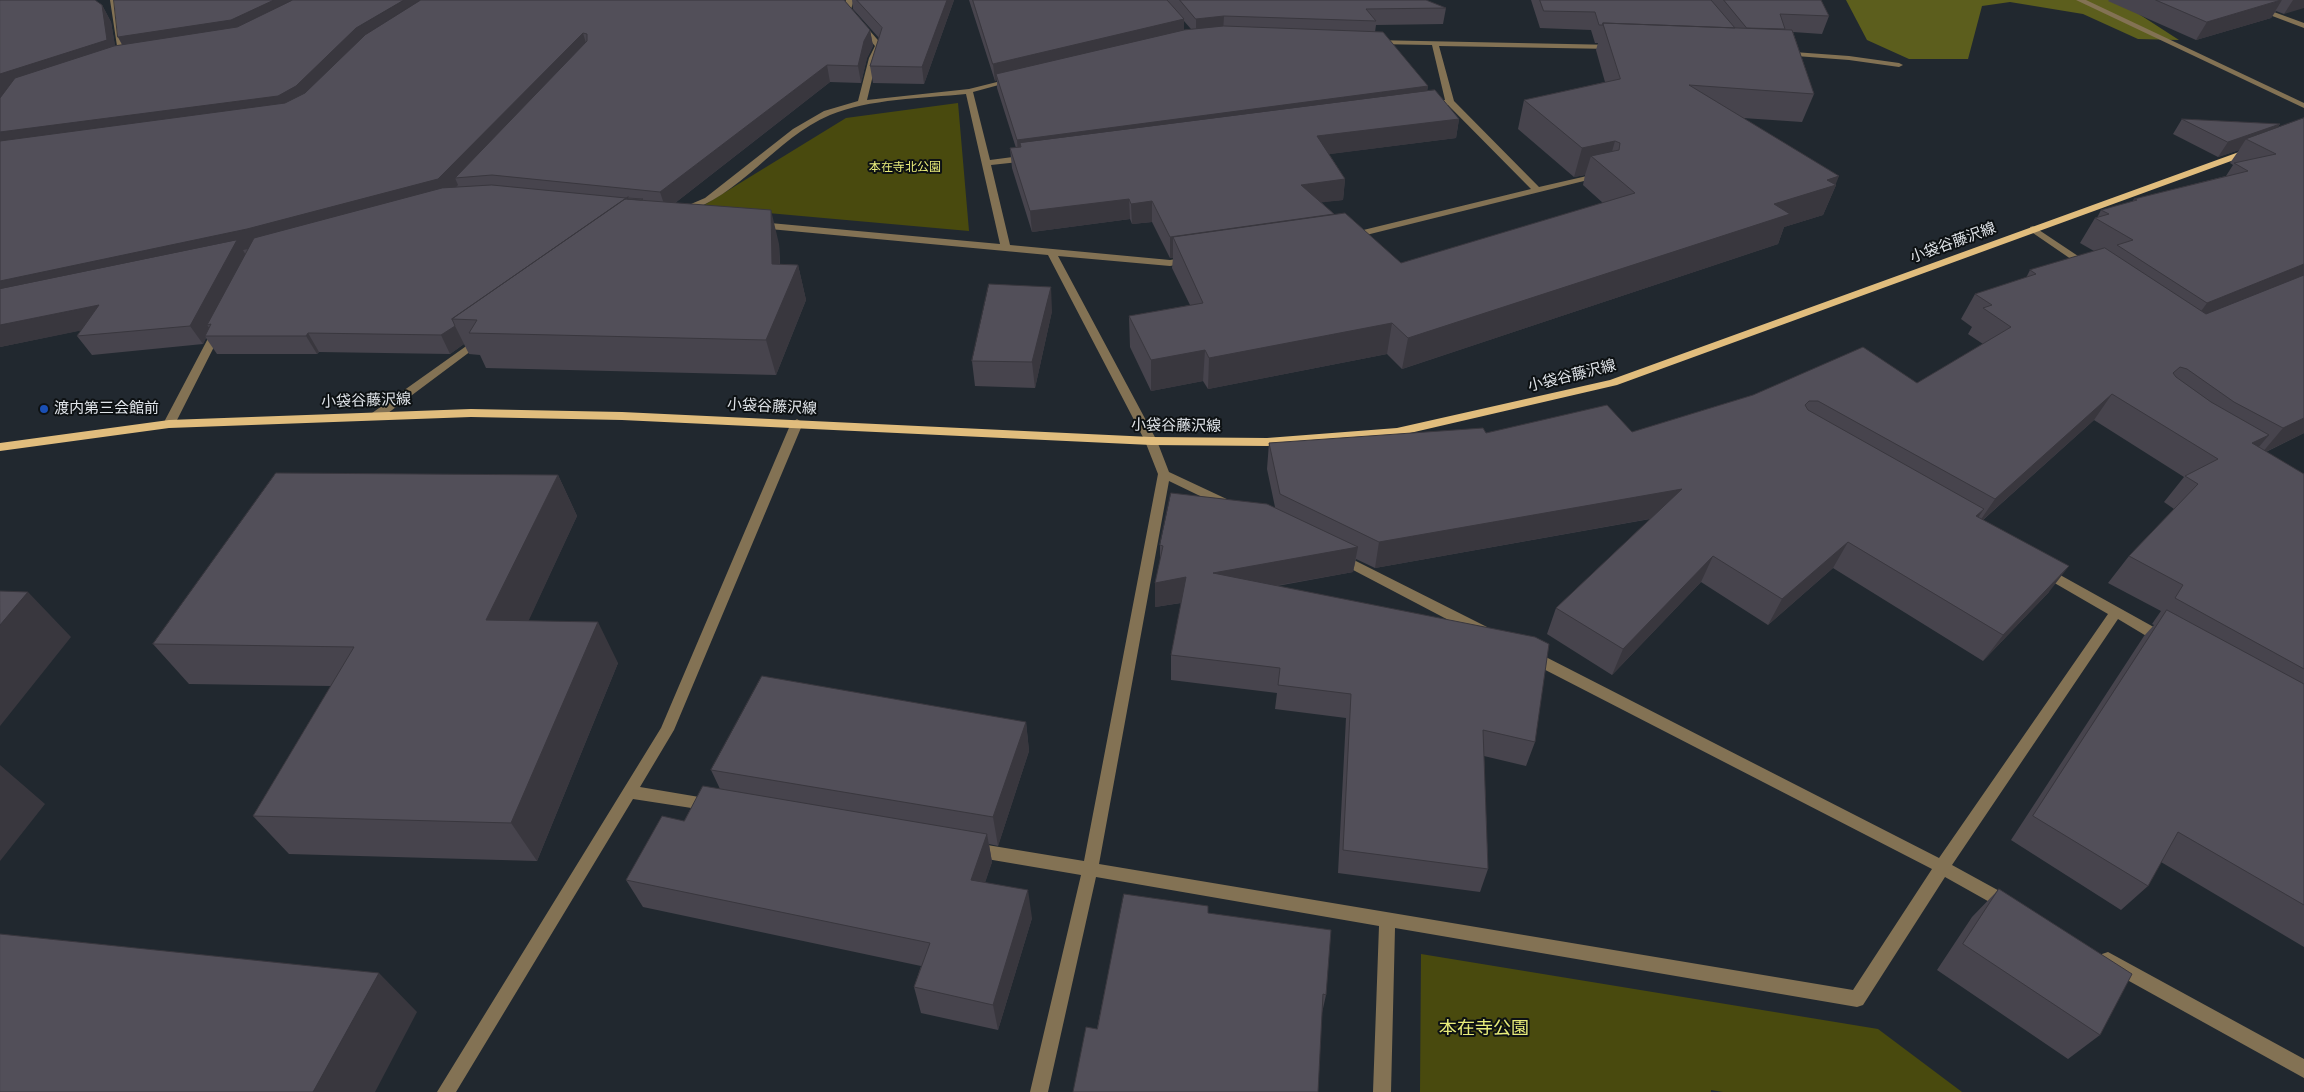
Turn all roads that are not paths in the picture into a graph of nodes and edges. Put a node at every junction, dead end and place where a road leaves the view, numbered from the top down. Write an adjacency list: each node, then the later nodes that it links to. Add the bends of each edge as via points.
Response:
1 (114, 0): 11 (street)
2 (850, 0): 17 (street, via 847,9 879,46)
3 (2080, 0): 19 (street)
4 (2234, 0): 5 (street)
5 (2304, 26)
6 (1368, 42): 7 (street)
7 (1435, 44): 8 (street); 16 (street)
8 (1624, 48)
9 (1774, 53): 13 (street)
10 (132, 57): 11 (street)
11 (123, 59): 12 (street)
12 (114, 62)
13 (1899, 65)
14 (1018, 79): 15 (street)
15 (969, 91): 17 (street); 22 (street)
16 (1450, 102): 18 (street); 24 (street)
17 (862, 103): 25 (street, via 827,113 796,131 708,200)
18 (1420, 106)
19 (2304, 106)
20 (2257, 148): 27 (main road, 小袋谷藤沢線)
21 (1035, 157): 22 (street)
22 (986, 163): 29 (street)
23 (1608, 175): 24 (street)
24 (1537, 190): 28 (street)
25 (680, 216)
26 (747, 224): 29 (street)
27 (2033, 229): 32 (street); 38 (main road, 小袋谷藤沢線, via 1613,383 1397,432 1267,442)
28 (1343, 238)
29 (1006, 249): 30 (street)
30 (1051, 252): 31 (street, via 1170,263); 38 (street)
31 (1199, 259)
32 (2098, 274)
33 (223, 321): 37 (street)
34 (489, 333): 35 (street)
35 (376, 416): 36 (main road, 小袋谷藤沢線, via 471,413); 37 (main road, 小袋谷藤沢線)
36 (797, 423): 38 (main road, 小袋谷藤沢線); 48 (street, via 668,730)
37 (168, 424): 39 (main road, 小袋谷藤沢線)
38 (1152, 441): 40 (street)
39 (0, 447)
40 (1164, 474): 41 (street); 52 (street)
41 (1243, 512)
42 (1323, 549): 45 (street)
43 (2031, 564): 44 (street)
44 (2116, 612): 46 (street); 51 (street)
45 (1491, 636)
46 (2176, 646)
47 (1518, 649): 51 (street)
48 (630, 792): 49 (street); 57 (street)
49 (728, 808)
50 (962, 848): 52 (street)
51 (1942, 867): 53 (street); 54 (street, via 1857,999)
52 (1090, 869): 54 (street); 58 (street)
53 (2020, 910)
54 (1386, 920): 59 (street)
55 (2097, 954): 56 (street)
56 (2304, 1069)
57 (446, 1092)
58 (1039, 1092)
59 (1382, 1092)

